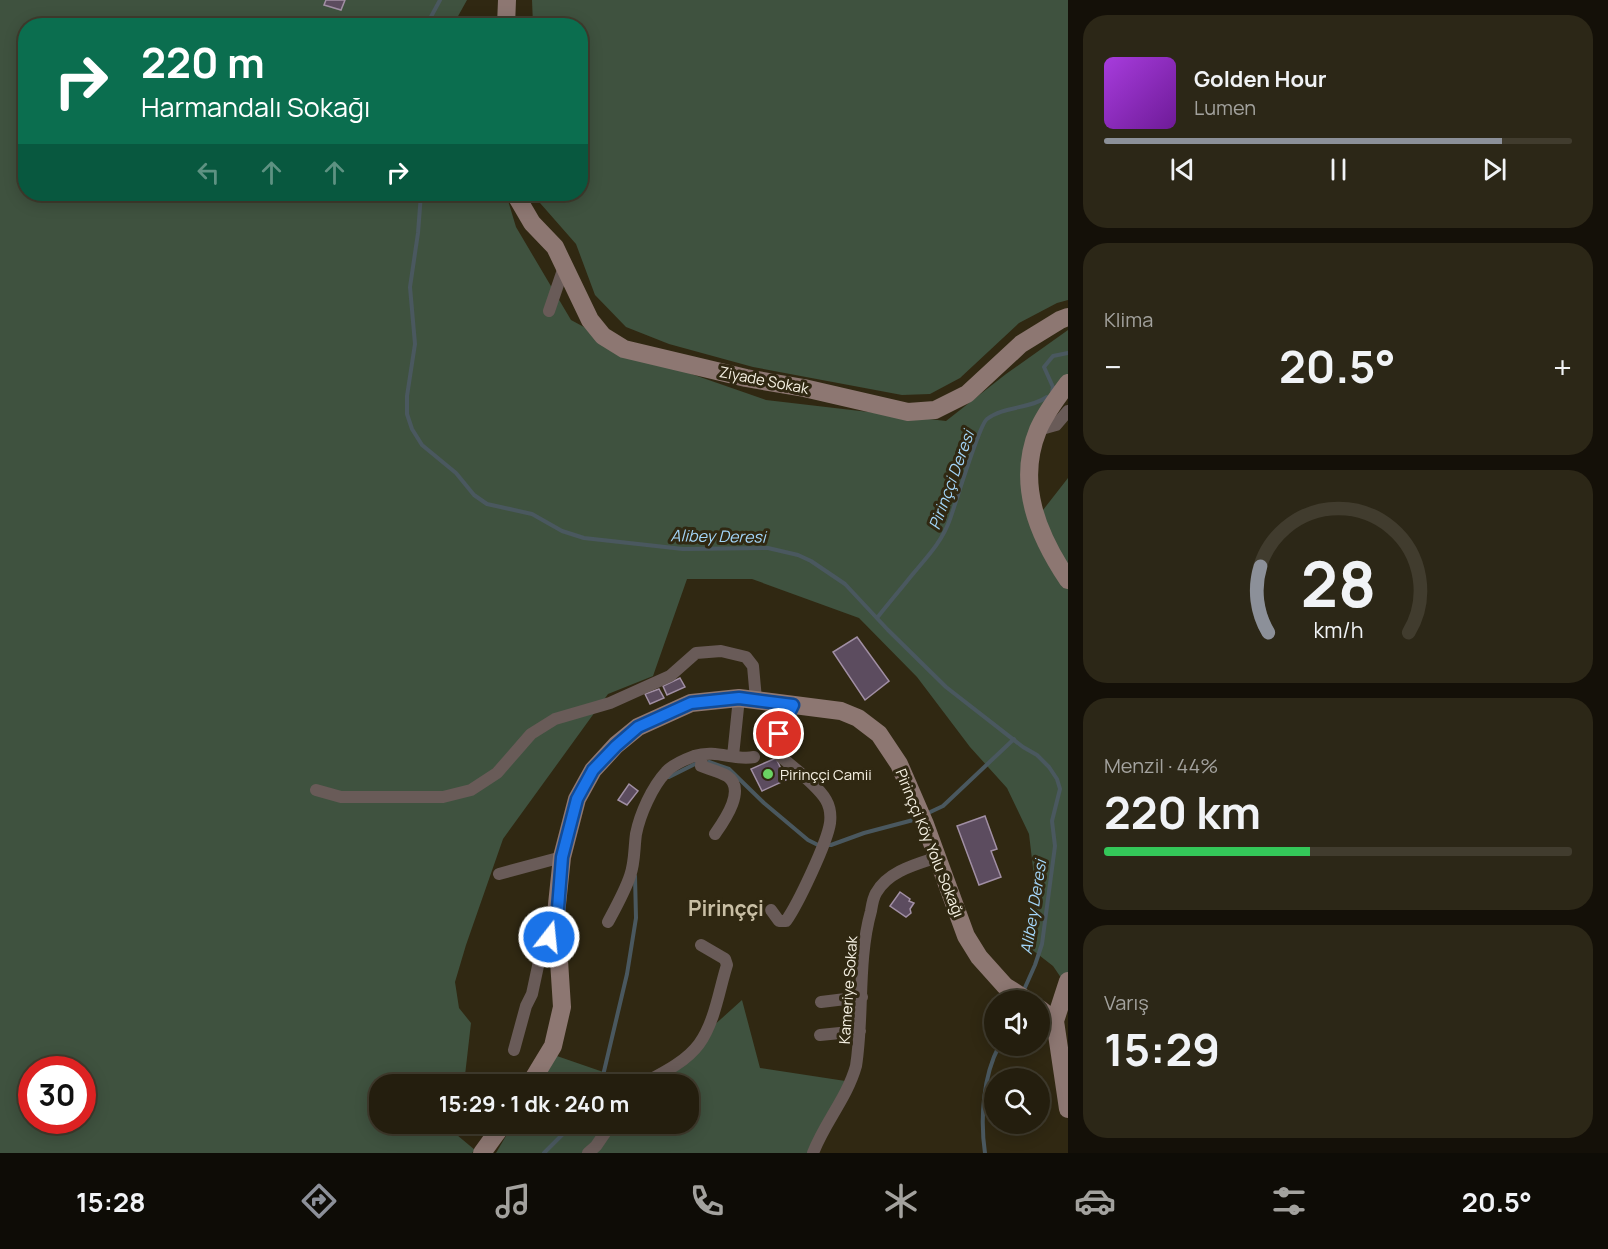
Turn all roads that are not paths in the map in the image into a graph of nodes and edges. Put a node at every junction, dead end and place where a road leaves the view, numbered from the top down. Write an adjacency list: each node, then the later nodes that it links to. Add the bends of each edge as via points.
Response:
1 (507, 0): 2 (main road)
2 (506, 18)
3 (519, 201): 4 (main road, Ziyade Sokak, via 531,223 555,247)
4 (564, 267): 5 (street); 6 (main road, Ziyade Sokak, via 590,320 603,336 624,349 908,412 934,410 967,394 1021,344)
5 (549, 311)
6 (1068, 317)
7 (1068, 383): 9 (main road)
8 (1068, 411): 9 (street, via 1056,425)
9 (1038, 430): 10 (main road, via 1030,458 1029,490 1043,536)
10 (1068, 580)
11 (748, 699): 12 (main road, Pirinççi Köy Yolu Sokağı); 15 (street); 16 (street, via 753,666 746,657 721,651 696,653 670,676 610,703 555,719 531,734 497,773 471,790 443,797 341,797); 18 (main road, Pirinççi Köy Yolu Sokağı, via 691,703 638,727 593,770 577,799)
12 (793, 705): 13 (street); 19 (main road, Pirinççi Köy Yolu Sokağı, via 841,711 879,734 899,764)
13 (762, 754): 15 (street); 21 (street, via 818,790 831,811 830,824 793,912 786,921 779,921)
14 (702, 755): 15 (street); 17 (street, via 701,766 734,782 730,812); 23 (street, via 668,770 659,780 636,833 630,876)
15 (733, 756)
16 (316, 790)
17 (715, 834)
18 (562, 857): 20 (street); 22 (main road, Pirinççi Köy Yolu Sokağı)
19 (938, 857): 26 (main road, Pirinççi Köy Yolu Sokağı, via 966,936 979,957); 27 (street, Kameriye Sokak, via 906,868 876,893 868,923)
20 (499, 874)
21 (771, 910)
22 (557, 921): 33 (street, via 541,952); 34 (main road, Pirinççi Köy Yolu Sokağı, via 562,1006 553,1046)
23 (608, 922)
24 (701, 945): 35 (street, via 725,958 728,965 708,1029 698,1046)
25 (1068, 981): 28 (main road)
26 (1011, 990)
27 (862, 997): 29 (street); 30 (street, Kameriye Sokak)
28 (1050, 1000)
29 (821, 1002)
30 (860, 1031): 31 (street); 41 (street, Kameriye Sokak, via 851,1084)
31 (820, 1035)
32 (1050, 1043): 36 (main road)
33 (513, 1050)
34 (536, 1074)
35 (659, 1074)
36 (1068, 1109)
37 (496, 1134): 39 (main road)
38 (604, 1134): 40 (street)
39 (482, 1153)
40 (588, 1153)
41 (813, 1153)

